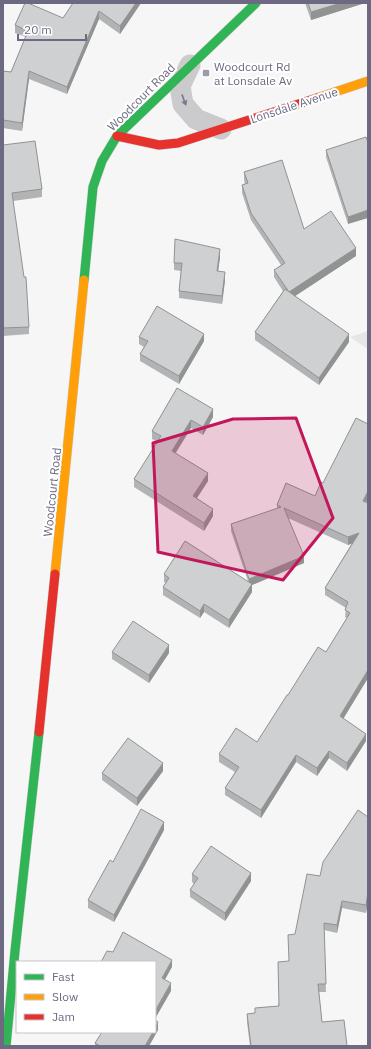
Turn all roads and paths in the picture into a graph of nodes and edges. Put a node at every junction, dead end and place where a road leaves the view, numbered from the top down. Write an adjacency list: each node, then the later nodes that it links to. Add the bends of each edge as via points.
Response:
1 (256, 3): 2 (street, Woodcourt Road)
2 (190, 65): 4 (street, one-way to 4, via 180,86 183,104 196,119); 5 (street, Woodcourt Road)
3 (368, 81): 4 (street, Lonsdale Avenue)
4 (221, 129): 5 (street, Lonsdale Avenue, via 178,143 159,145)
5 (117, 136): 6 (street, Woodcourt Road, via 102,161 93,187)
6 (6, 1046)

